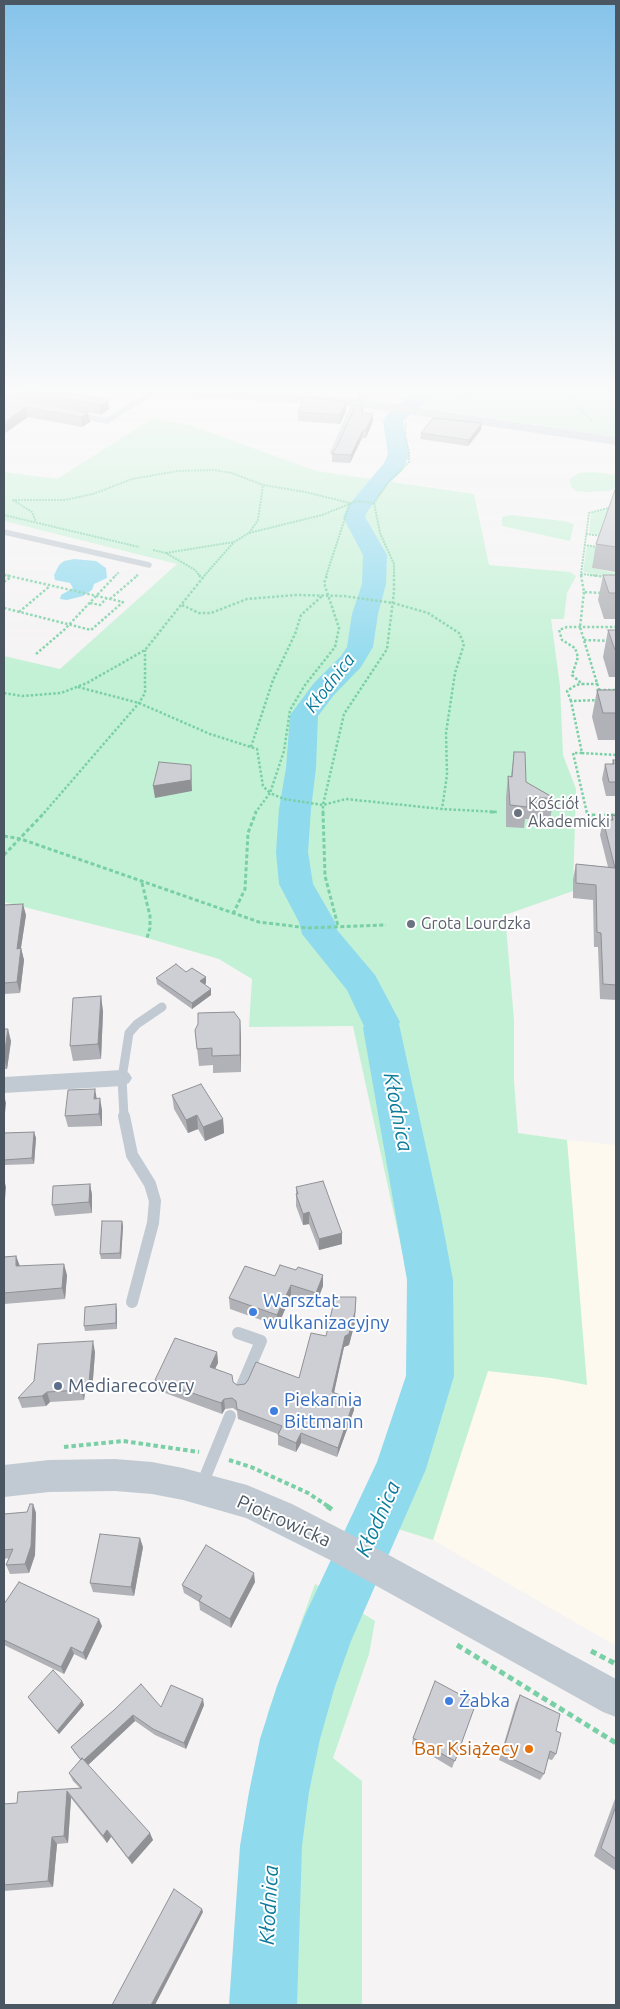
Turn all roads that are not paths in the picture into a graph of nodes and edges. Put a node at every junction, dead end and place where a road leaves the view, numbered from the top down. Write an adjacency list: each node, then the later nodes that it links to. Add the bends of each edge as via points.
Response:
1 (4, 532): 2 (lane)
2 (149, 565)
3 (162, 1007): 4 (lane, via 129,1033)
4 (122, 1078): 5 (street); 6 (lane, via 125,1125 132,1155 150,1184 155,1201 153,1223)
5 (4, 1085)
6 (132, 1302)
7 (238, 1333): 8 (lane, via 261,1341)
8 (241, 1388)
9 (230, 1416): 11 (lane)
10 (4, 1481): 11 (street, Piotrowicka, via 49,1476 115,1475 152,1478)
11 (200, 1488): 12 (street, Piotrowicka, via 280,1516)
12 (616, 1699)

